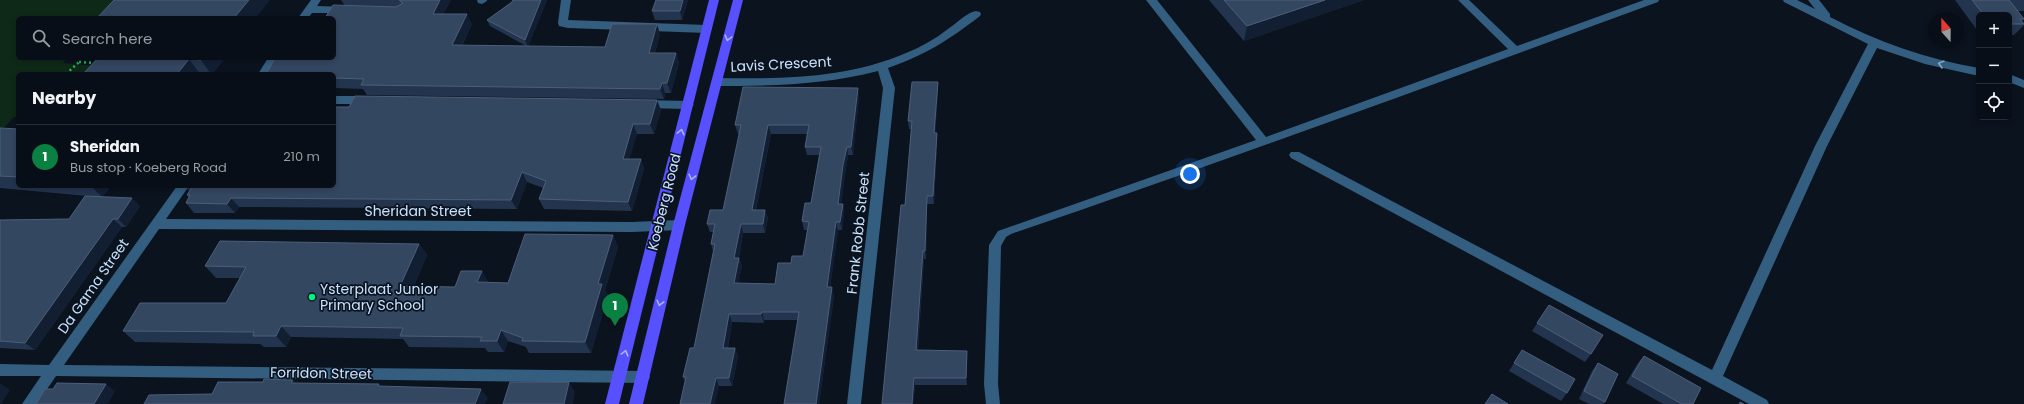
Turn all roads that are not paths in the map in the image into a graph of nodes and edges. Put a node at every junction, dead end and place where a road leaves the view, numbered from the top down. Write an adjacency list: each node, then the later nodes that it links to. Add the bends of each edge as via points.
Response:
1 (316, 0): 10 (street)
2 (566, 0): 15 (street, via 562,20 568,24)
3 (714, 0): 15 (main road, Koeberg Road)
4 (738, 0): 25 (main road, Koeberg Road, one-way to 25)
5 (1151, 0): 31 (street)
6 (1463, 0): 17 (street)
7 (1654, 0): 17 (street)
8 (1788, 0): 14 (street)
9 (1813, 0): 14 (street)
10 (310, 9): 11 (street); 13 (street)
11 (355, 11)
12 (976, 14): 19 (street, Lavis Crescent, via 936,43)
13 (305, 16)
14 (1829, 20): 16 (street)
15 (707, 28): 30 (main road, Koeberg Road)
16 (1874, 43): 20 (street, one-way to 16, via 1910,56); 41 (street, via 1820,146)
17 (1516, 51): 31 (street)
18 (273, 60): 21 (street)
19 (882, 66): 25 (street, Lavis Crescent, via 821,80 779,83); 45 (street, Frank Robb Street, via 889,88)
20 (1976, 71)
21 (264, 72)
22 (2012, 76): 23 (street)
23 (2024, 76)
24 (2012, 78): 26 (street)
25 (716, 82): 36 (main road, Koeberg Road, one-way to 36)
26 (2024, 84)
27 (336, 100): 28 (street)
28 (382, 101)
29 (635, 104): 30 (street)
30 (688, 105): 35 (main road, Koeberg Road, one-way to 30)
31 (1264, 142): 46 (street, via 1002,234 995,245)
32 (1295, 155): 41 (street)
33 (182, 188): 34 (street, Da Gama Street)
34 (156, 224): 35 (street, Sheridan Street); 38 (street, Da Gama Street)
35 (658, 226): 36 (street, Sheridan Street); 39 (main road, Koeberg Road, one-way to 35)
36 (679, 226): 40 (main road, Koeberg Road, one-way to 40)
37 (0, 370): 38 (street, Forridon Street)
38 (53, 370): 39 (street, Forridon Street); 42 (street, Da Gama Street)
39 (619, 376): 40 (street, Forridon Street); 43 (main road, Koeberg Road)
40 (643, 376): 44 (main road, Koeberg Road)
41 (1714, 378): 47 (street)
42 (29, 404)
43 (612, 404)
44 (636, 404)
45 (854, 404)
46 (992, 404)
47 (1762, 404)

